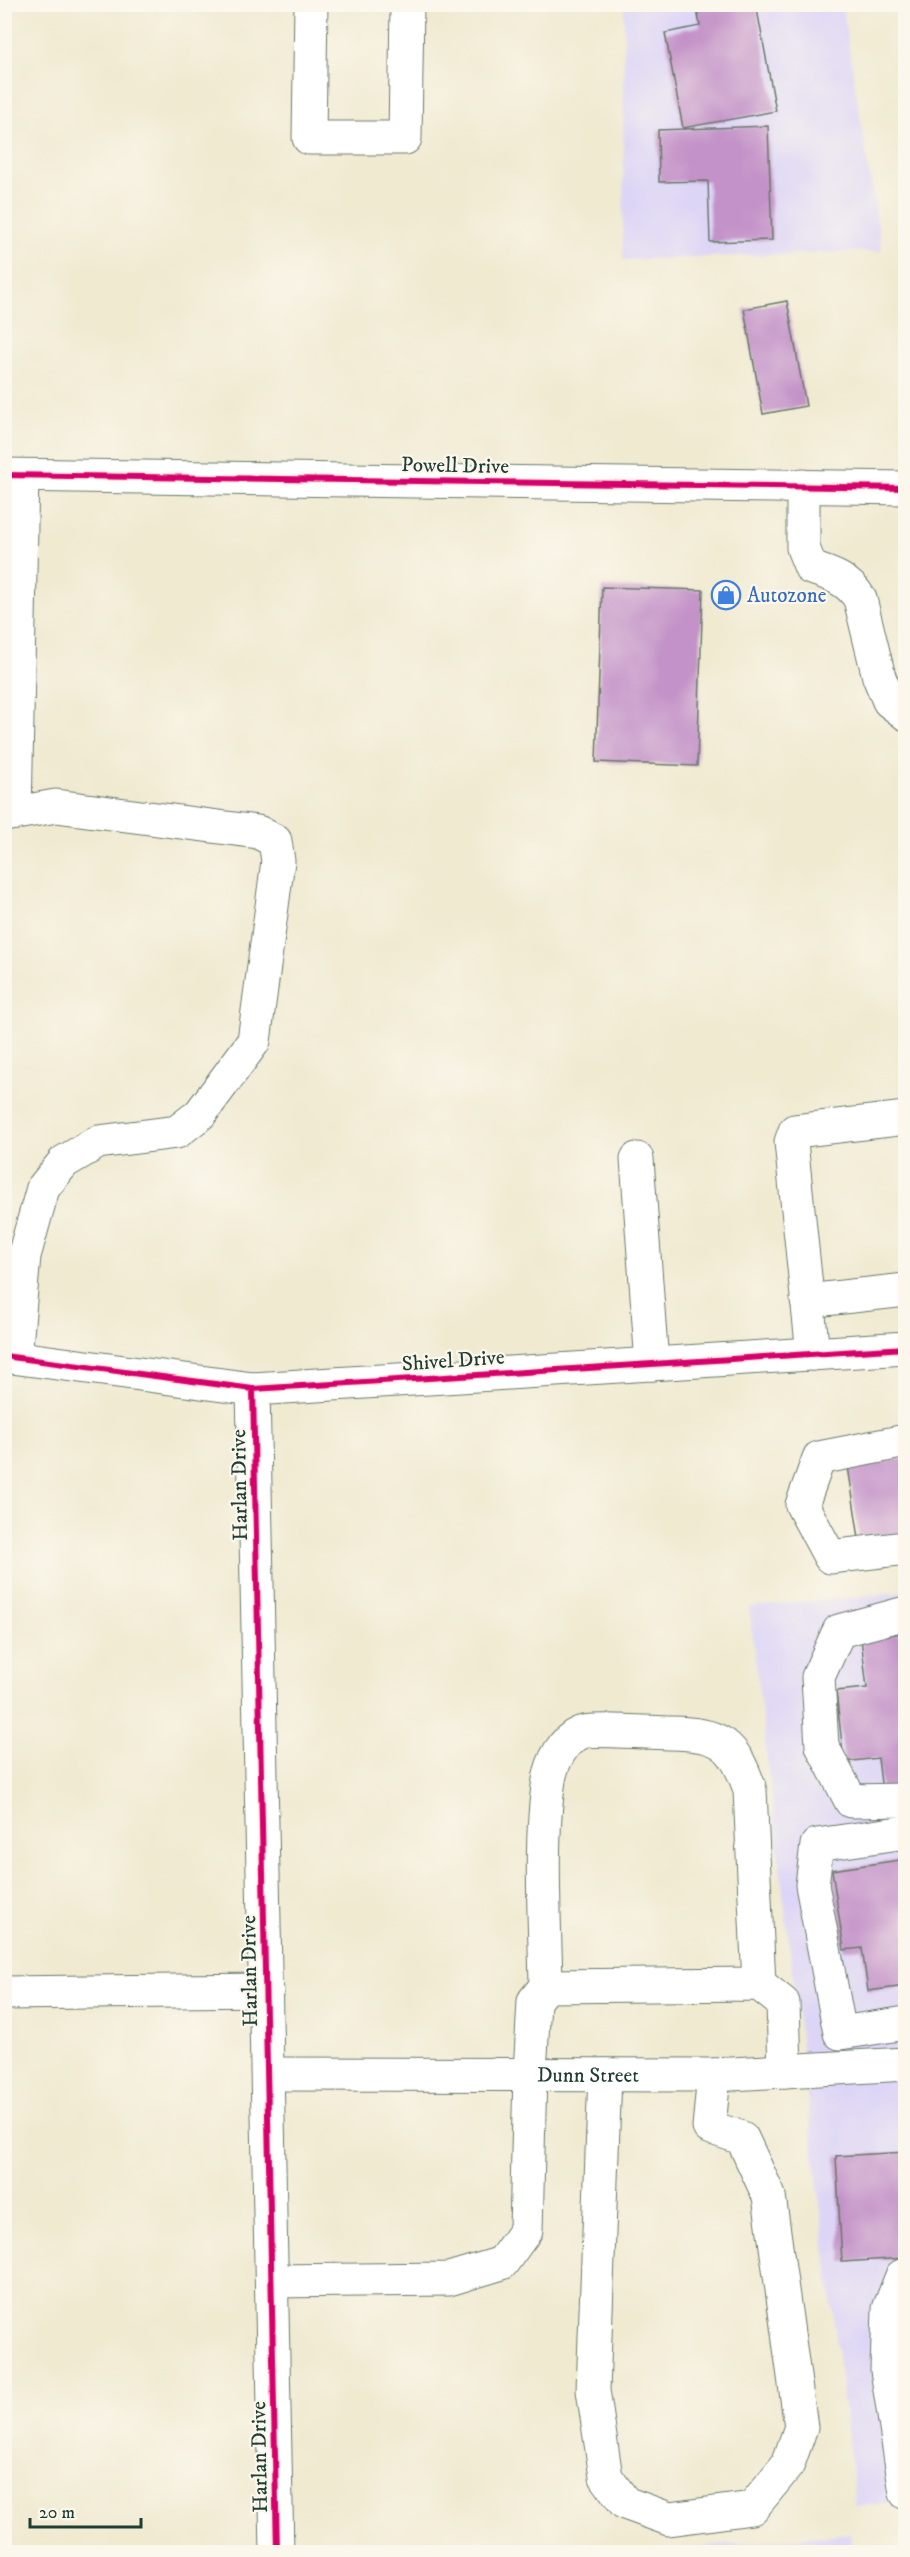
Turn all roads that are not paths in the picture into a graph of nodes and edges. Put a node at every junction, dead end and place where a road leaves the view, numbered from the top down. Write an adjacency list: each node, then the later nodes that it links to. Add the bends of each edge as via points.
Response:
1 (311, 4): 2 (street, via 309,138 405,138)
2 (407, 4)
3 (13, 476): 4 (street, Powell Drive); 7 (street, via 21,621)
4 (803, 486): 5 (street, Powell Drive); 6 (street, via 803,548 811,568 835,575 854,588 879,677 889,701)
5 (906, 488)
6 (906, 714)
7 (10, 814): 14 (street, via 56,806 258,832 275,841 278,861 254,1041 200,1114 177,1132 98,1142 64,1162 43,1188 24,1256)
8 (906, 1118): 11 (street, via 795,1131 791,1142)
9 (637, 1159): 15 (street)
10 (906, 1290): 11 (street)
11 (807, 1301): 13 (street)
12 (906, 1348): 13 (street, Shivel Drive)
13 (813, 1354): 15 (street, Shivel Drive)
14 (10, 1357): 16 (street, Shivel Drive)
15 (652, 1364): 16 (street, Shivel Drive)
16 (253, 1389): 24 (street, Harlan Drive)
17 (906, 1441): 18 (street, via 819,1458 802,1505 831,1557)
18 (906, 1548)
19 (906, 1613): 20 (street, via 839,1631 818,1677 822,1746 851,1801)
20 (906, 1800)
21 (906, 1832): 26 (street, via 818,1845 813,1886 840,2033)
22 (759, 1984): 23 (street); 23 (street, via 750,1790 741,1764 718,1739 691,1734 582,1731 564,1743 549,1778 545,1840); 28 (street, via 783,2003)
23 (546, 1986): 30 (street, via 534,2001)
24 (267, 1990): 25 (street); 29 (street, Harlan Drive)
25 (4, 1993)
26 (906, 2023)
27 (906, 2064): 28 (street, Dunn Street)
28 (785, 2071): 32 (street, Dunn Street)
29 (268, 2074): 30 (street, Dunn Street); 34 (street, Harlan Drive)
30 (530, 2074): 31 (street, Dunn Street); 34 (street, via 526,2230 502,2263 449,2279)
31 (605, 2074): 32 (street, Dunn Street); 32 (street, via 593,2390 606,2477 624,2504 669,2519 752,2508 788,2464 801,2427 769,2196 742,2138 709,2127)
32 (714, 2075)
33 (906, 2276): 35 (street, via 902,2276 889,2309 887,2370)
34 (272, 2281): 36 (street, Harlan Drive)
35 (906, 2493)
36 (277, 2553)

